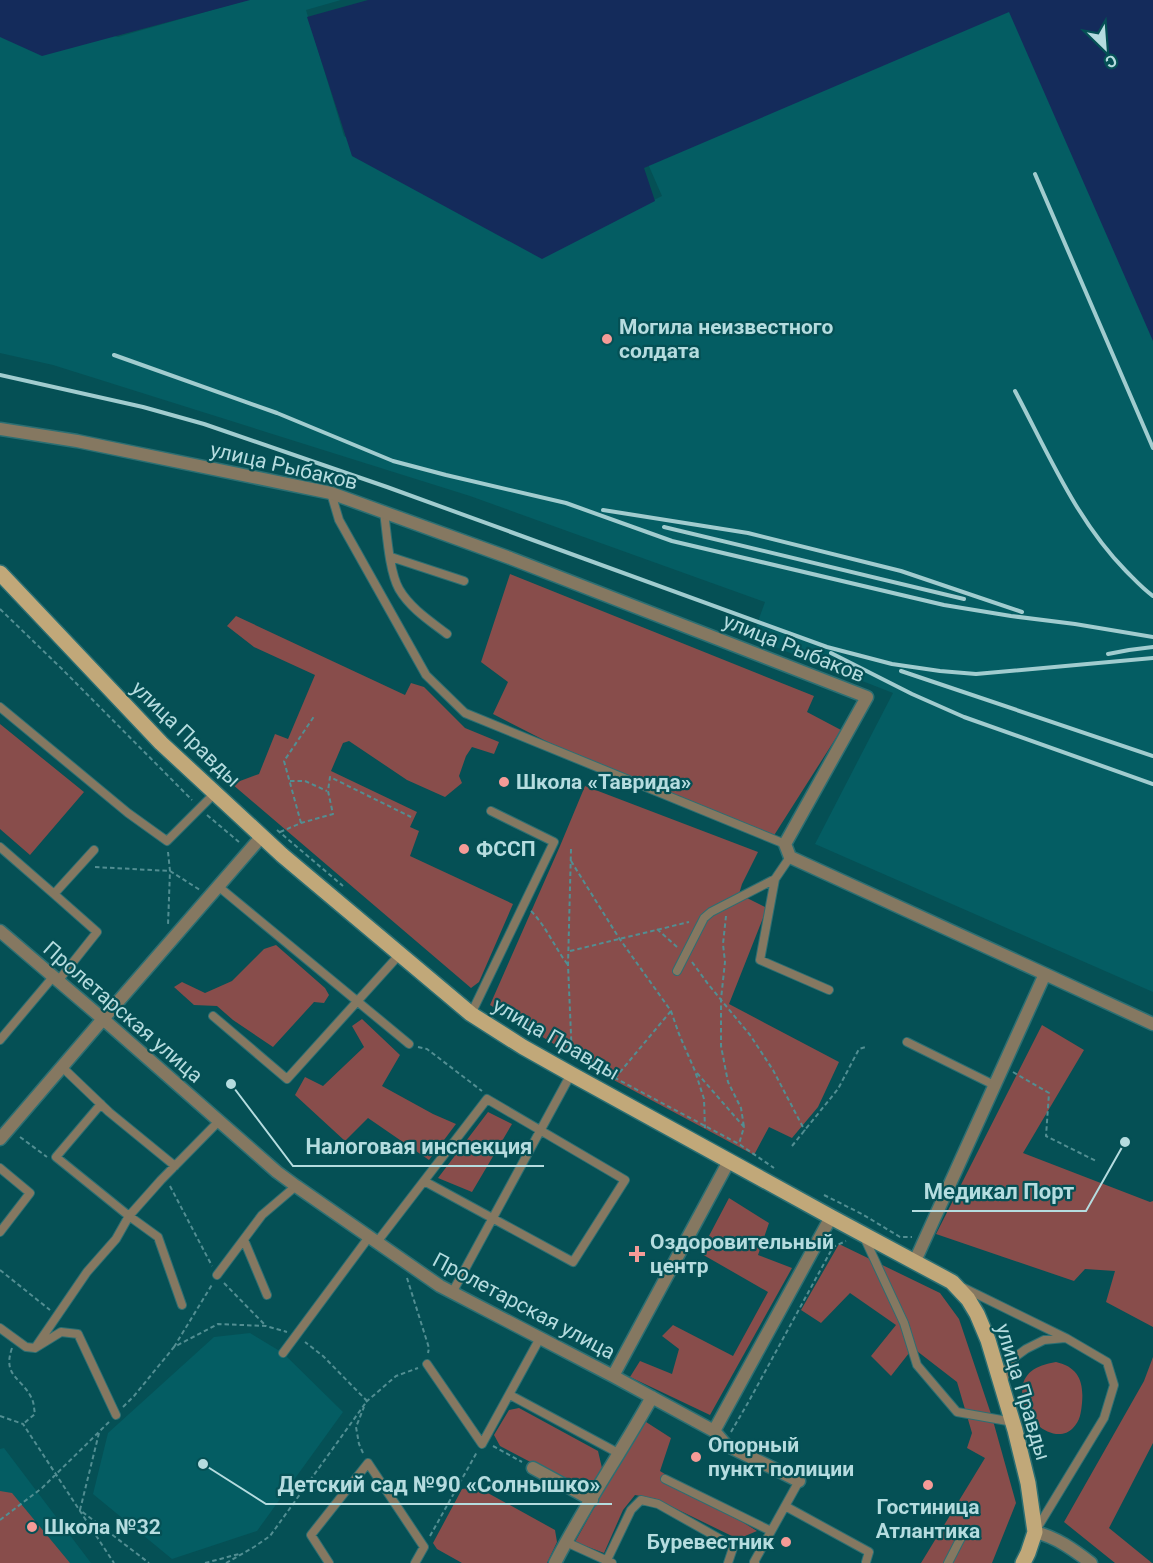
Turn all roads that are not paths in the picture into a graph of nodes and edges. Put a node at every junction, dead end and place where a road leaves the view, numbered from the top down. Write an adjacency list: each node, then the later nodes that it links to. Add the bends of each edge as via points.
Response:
1 (0, 429): 2 (street, улица Рыбаков)
2 (331, 493): 3 (street, улица Рыбаков); 12 (lane, via 339,520 426,675 465,712)
3 (384, 512): 4 (lane); 12 (street, улица Рыбаков, via 867,697)
4 (391, 557): 6 (lane); 7 (lane, via 399,589 415,609)
5 (0, 573): 9 (main road, улица Правды, via 161,743)
6 (464, 580)
7 (447, 634)
8 (0, 706): 9 (lane, via 167,841)
9 (215, 793): 11 (main road, улица Правды)
10 (491, 811): 26 (lane, via 554,842)
11 (262, 836): 17 (street); 20 (main road, улица Правды)
12 (785, 844): 15 (street)
13 (0, 847): 18 (lane)
14 (94, 850): 18 (lane)
15 (790, 857): 16 (lane); 22 (street)
16 (775, 879): 21 (lane, via 704,918); 24 (lane, via 760,960)
17 (215, 892): 25 (lane); 28 (street)
18 (54, 894): 23 (lane, via 97,932)
19 (0, 931): 23 (street, Пролетарская улица)
20 (400, 954): 25 (lane); 26 (main road, улица Правды)
21 (677, 971)
22 (1044, 974): 29 (street); 35 (street)
23 (56, 979): 28 (street, Пролетарская улица); 30 (lane)
24 (829, 990)
25 (358, 1002): 27 (lane, via 287,1080); 32 (lane)
26 (471, 1014): 34 (main road, улица Правды, via 523,1047)
27 (213, 1016)
28 (103, 1019): 33 (street); 37 (street, Пролетарская улица)
29 (1153, 1024)
30 (0, 1040)
31 (908, 1042): 35 (lane)
32 (410, 1044)
33 (62, 1066): 36 (lane); 39 (street)
34 (575, 1067): 38 (lane); 40 (main road, улица Правды)
35 (994, 1085): 52 (street)
36 (101, 1104): 41 (lane); 45 (lane, via 56,1157)
37 (219, 1121): 41 (lane); 44 (street, Пролетарская улица)
38 (540, 1130): 43 (lane, via 487,1099); 47 (lane); 47 (lane, via 625,1180 573,1262)
39 (0, 1139)
40 (729, 1161): 46 (main road, улица Правды); 64 (street)
41 (175, 1166): 45 (lane)
42 (0, 1168): 48 (lane, via 30,1193)
43 (424, 1181): 47 (lane); 50 (lane)
44 (296, 1186): 50 (street, Пролетарская улица); 51 (lane, via 262,1215)
45 (129, 1216): 57 (lane, via 159,1237); 61 (lane)
46 (831, 1217): 49 (main road, улица Правды); 70 (street)
47 (492, 1218): 55 (lane)
48 (0, 1232)
49 (856, 1236): 52 (main road, улица Правды); 69 (lane, via 904,1323 917,1365 957,1412)
50 (373, 1239): 55 (street, Пролетарская улица); 62 (lane)
51 (244, 1240): 53 (lane); 56 (lane)
52 (915, 1261): 54 (main road, улица Правды)
53 (217, 1275)
54 (952, 1282): 60 (lane); 65 (main road, улица Правды, via 977,1314)
55 (452, 1293): 59 (street, Пролетарская улица)
56 (267, 1295)
57 (182, 1305)
58 (0, 1328): 61 (lane, via 26,1347)
59 (540, 1338): 64 (street, Пролетарская улица); 66 (lane)
60 (1066, 1338): 65 (lane, via 1044,1340 1026,1349 1011,1360); 79 (lane, via 1107,1362 1114,1385 1104,1418)
61 (35, 1348): 68 (lane, via 61,1332 78,1334)
62 (284, 1353)
63 (427, 1364): 66 (lane, via 482,1444)
64 (613, 1376): 67 (street, Пролетарская улица)
65 (1001, 1385): 69 (main road, улица Правды)
66 (510, 1395): 71 (lane)
67 (652, 1397): 70 (street, Пролетарская улица); 71 (street)
68 (116, 1414)
69 (1013, 1422): 79 (main road, улица Правды)
70 (714, 1431): 74 (street, Пролетарская улица, via 724,1443)
71 (620, 1454): 75 (street)
72 (533, 1468): 75 (street)
73 (665, 1479): 78 (lane)
74 (799, 1481): 76 (lane)
75 (592, 1500): 80 (street)
76 (785, 1506): 78 (lane); 82 (lane, via 869,1552)
77 (965, 1530): 88 (lane)
78 (771, 1531): 87 (lane)
79 (1035, 1532): 89 (main road); 90 (street, via 1062,1542)
80 (566, 1542): 81 (lane); 85 (street)
81 (610, 1561): 86 (lane, via 631,1510 641,1500 658,1504 722,1540 733,1548)
82 (866, 1562)
83 (329, 1563): 84 (lane, via 311,1534 368,1463 424,1547)
84 (415, 1563)
85 (555, 1563)
86 (728, 1563)
87 (755, 1563)
88 (948, 1563)
89 (1023, 1563)
90 (1091, 1563)

